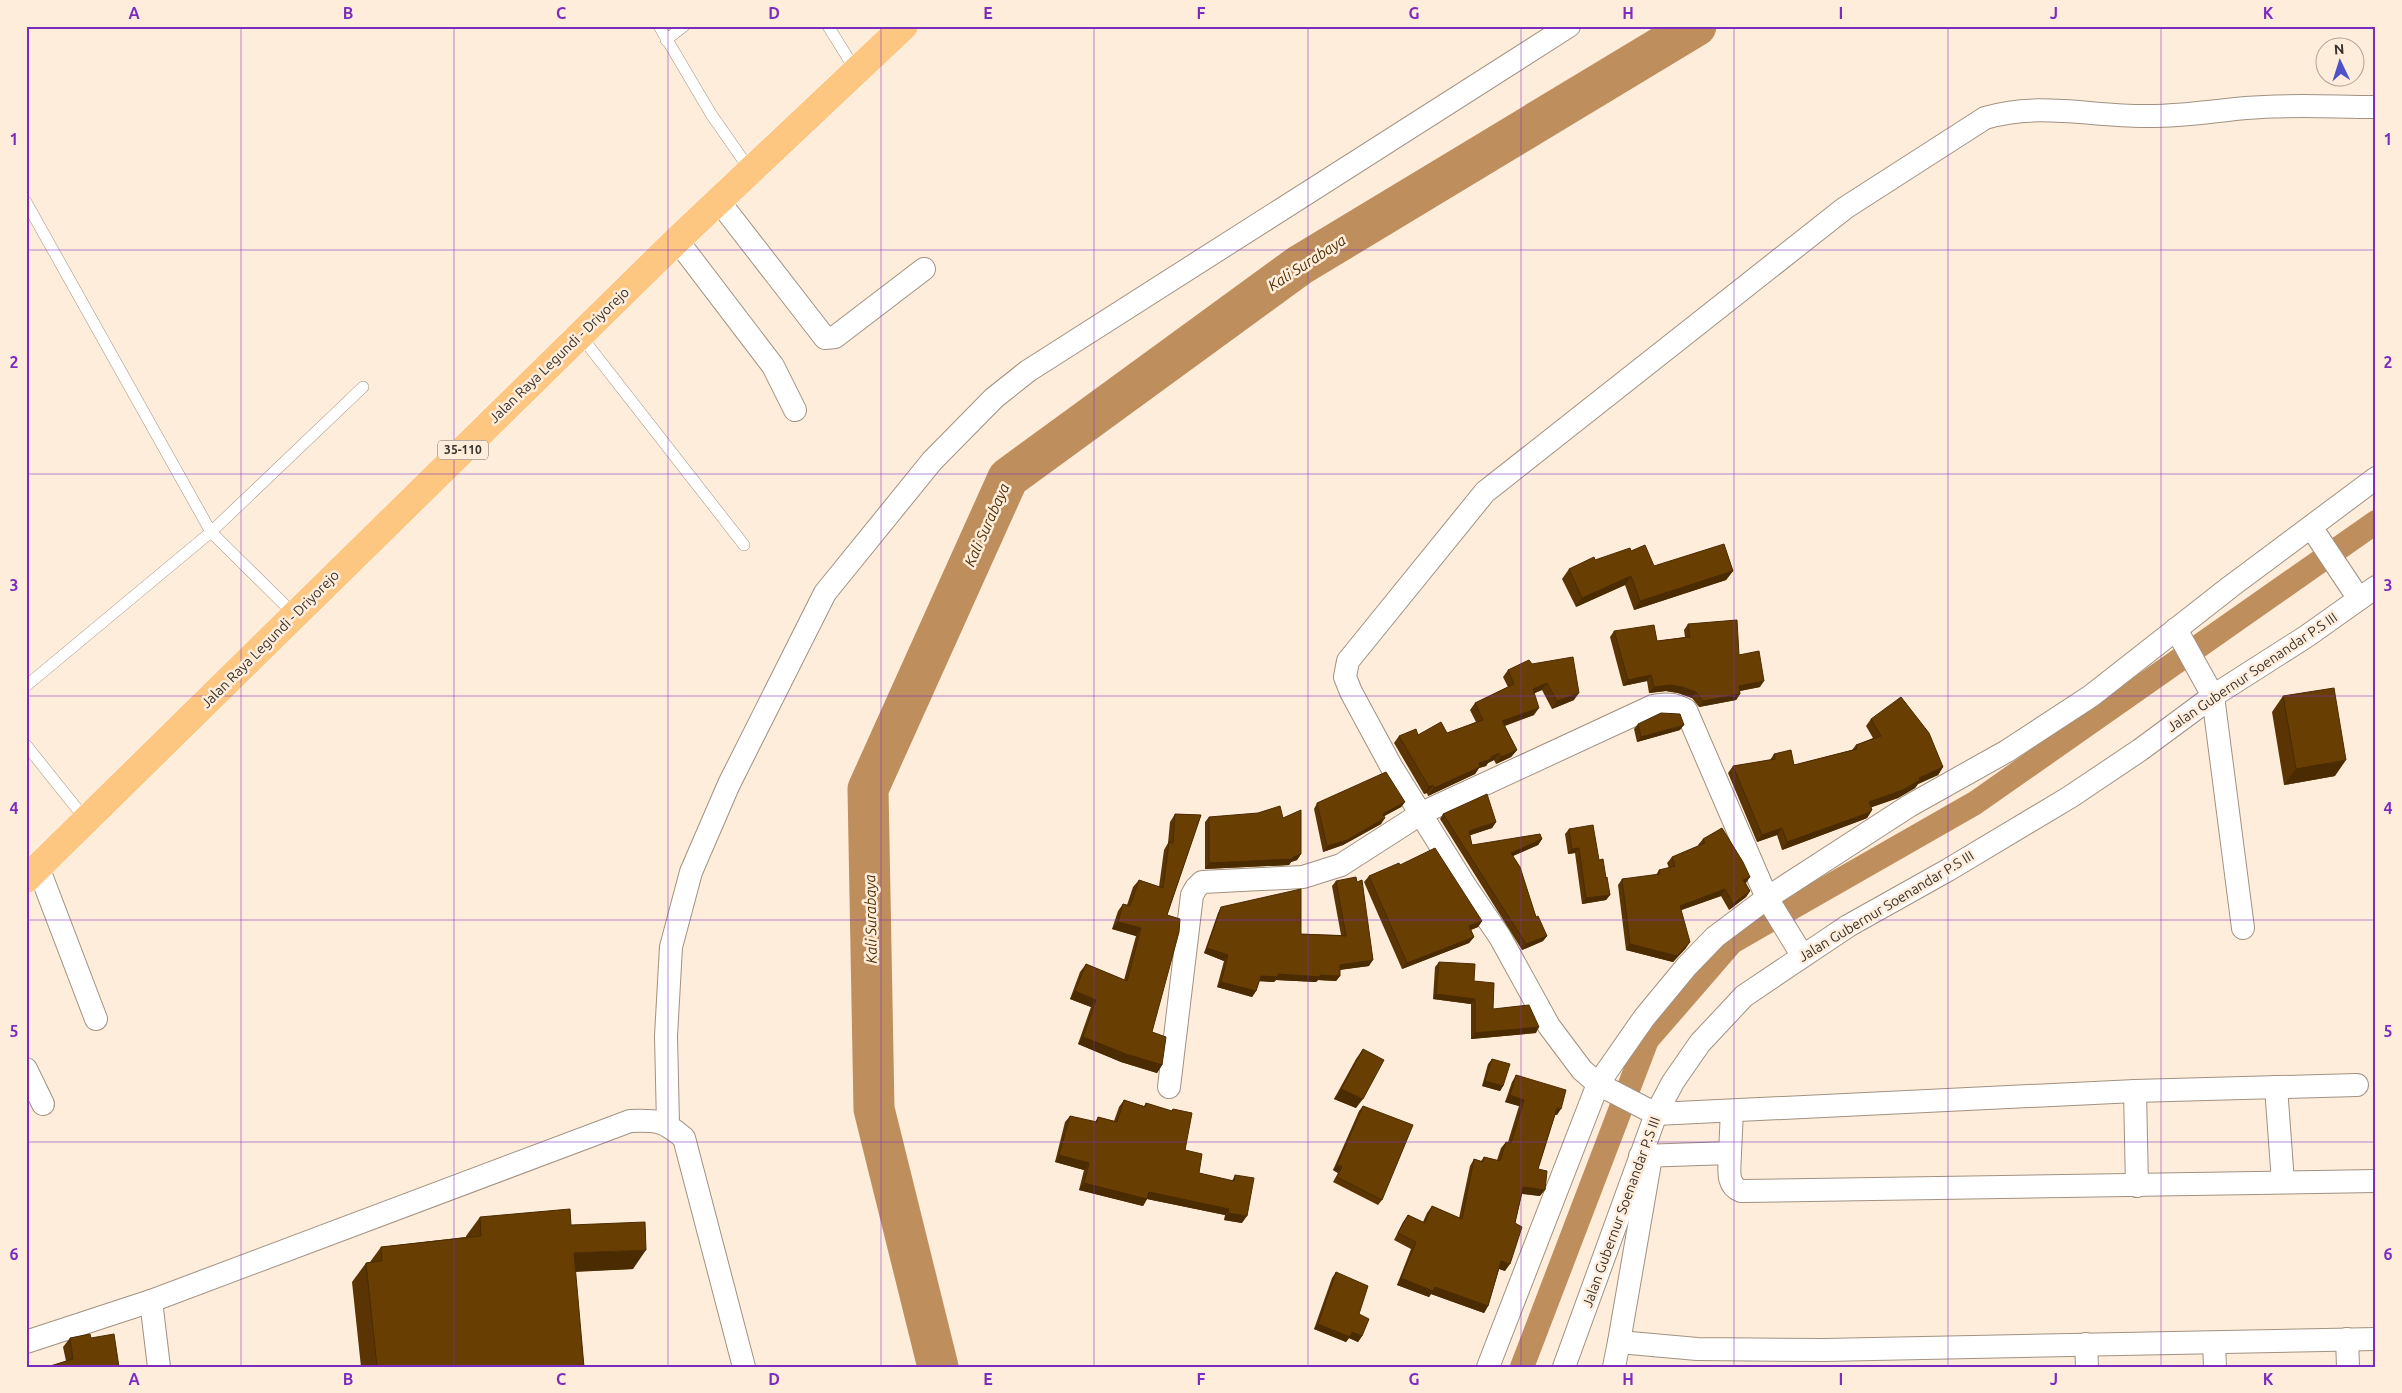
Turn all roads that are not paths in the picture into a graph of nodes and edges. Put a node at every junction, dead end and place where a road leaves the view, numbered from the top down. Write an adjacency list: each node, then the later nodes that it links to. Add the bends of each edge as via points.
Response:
1 (659, 26): 6 (lane)
2 (684, 26): 6 (lane)
3 (828, 26): 7 (lane)
4 (904, 26): 7 (main road, Jalan Raya Legundi - Driyorejo / 35-110)
5 (1569, 26): 43 (street, via 1028,371 994,398 932,461 825,593 729,784 691,872 671,947 666,1036)
6 (666, 40): 9 (lane, via 710,114)
7 (850, 61): 9 (main road, Jalan Raya Legundi - Driyorejo / 35-110)
8 (2376, 108): 27 (street, via 2248,108 2182,116 2030,109 2004,112 1985,118 1845,208 1485,492 1348,661 1345,676 1351,692)
9 (743, 161): 10 (main road, Jalan Raya Legundi - Driyorejo / 35-110)
10 (718, 200): 12 (main road, Jalan Raya Legundi - Driyorejo / 35-110); 13 (street, via 825,338 835,337)
11 (26, 202): 18 (lane)
12 (677, 240): 14 (main road, Jalan Raya Legundi - Driyorejo / 35-110); 16 (street, via 773,366)
13 (924, 269)
14 (580, 335): 20 (lane); 22 (main road, Jalan Raya Legundi - Driyorejo / 35-110)
15 (363, 387): 18 (lane)
16 (796, 410)
17 (2376, 478): 19 (street)
18 (211, 532): 22 (lane); 24 (lane)
19 (2317, 535): 21 (street); 23 (street)
20 (744, 545)
21 (2362, 590): 25 (street, Jalan Gubernur Soenandar P.S III)
22 (295, 615): 28 (main road, Jalan Raya Legundi - Driyorejo / 35-110)
23 (2179, 635): 25 (street); 30 (street, via 2008,751 1909,806)
24 (26, 686)
25 (2209, 690): 31 (street); 32 (street, Jalan Gubernur Soenandar P.S III, via 2140,750 2070,797 1948,870)
26 (26, 745): 28 (lane)
27 (1422, 813): 30 (street, via 1653,706 1676,705 1686,710); 36 (street, via 1500,937 1549,1026 1582,1070); 37 (street, via 1341,865 1322,872 1303,877 1211,880 1196,888 1192,895)
28 (86, 820): 29 (main road, Jalan Raya Legundi - Driyorejo / 35-110)
29 (32, 873): 33 (street)
30 (1771, 904): 32 (street); 36 (street, via 1715,937 1687,966 1644,1018)
31 (2243, 928)
32 (1798, 949): 41 (street, Jalan Gubernur Soenandar P.S III, via 1744,996 1700,1043)
33 (96, 1020)
34 (26, 1069): 40 (street)
35 (2357, 1085): 38 (street)
36 (1602, 1086): 41 (street); 61 (street)
37 (1169, 1087)
38 (2276, 1087): 39 (street); 47 (street)
39 (2134, 1092): 42 (street); 48 (street)
40 (42, 1104)
41 (1649, 1111): 42 (street); 45 (street, Jalan Gubernur Soenandar P.S III)
42 (1732, 1111): 44 (street)
43 (668, 1124): 49 (street, via 630,1121); 60 (street, via 684,1138)
44 (1730, 1153): 45 (street); 48 (street, via 1731,1183 1741,1191)
45 (1646, 1156): 53 (street); 62 (street, Jalan Gubernur Soenandar P.S III)
46 (2376, 1181): 47 (street)
47 (2283, 1182): 48 (street)
48 (2137, 1186)
49 (151, 1301): 52 (street); 59 (street)
50 (2347, 1339): 51 (street); 54 (street); 66 (street)
51 (2376, 1339)
52 (26, 1342)
53 (1618, 1342): 56 (street); 63 (street)
54 (2214, 1343): 55 (street); 65 (street)
55 (2086, 1344): 58 (street); 64 (street)
56 (1697, 1358): 57 (street)
57 (1826, 1358): 58 (street)
58 (1956, 1358)
59 (160, 1367)
60 (744, 1367)
61 (1488, 1367)
62 (1564, 1367)
63 (1614, 1367)
64 (2087, 1367)
65 (2215, 1367)
66 (2348, 1367)

